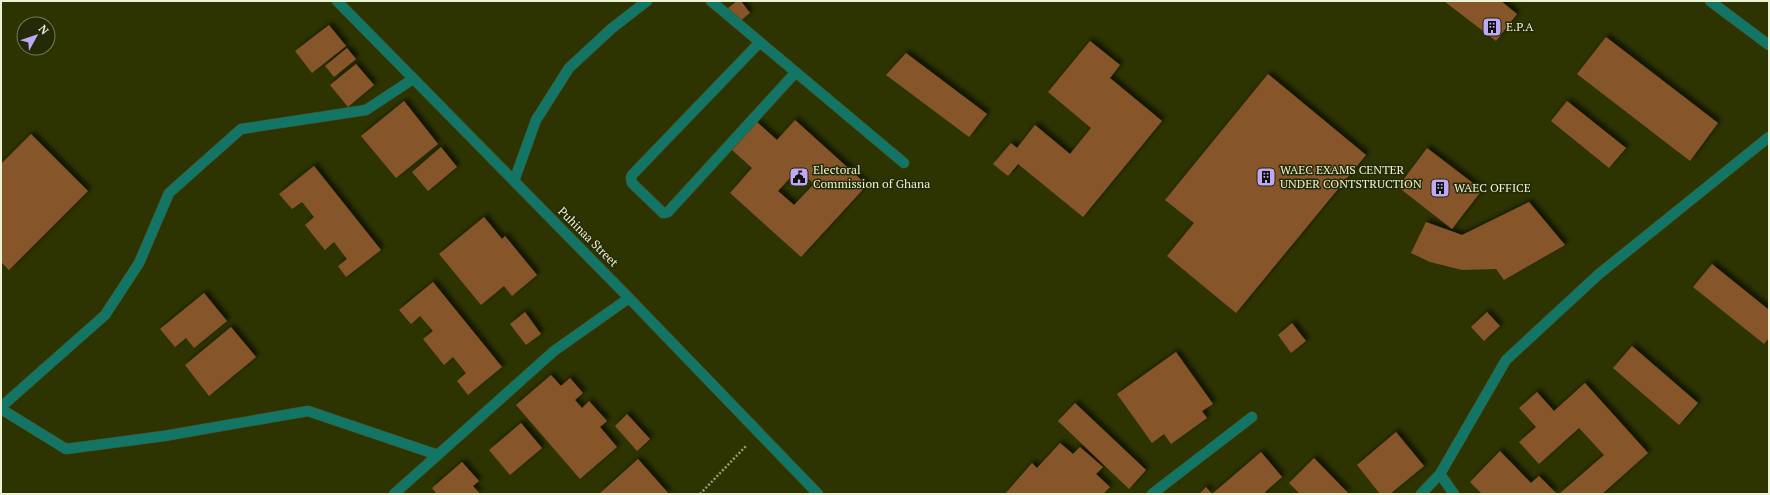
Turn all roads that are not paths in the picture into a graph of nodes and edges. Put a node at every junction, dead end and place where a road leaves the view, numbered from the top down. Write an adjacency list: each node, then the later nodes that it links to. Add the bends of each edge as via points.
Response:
1 (337, 1): 8 (street, Puhinaa Street)
2 (647, 1): 11 (street, via 611,29 569,68 536,120)
3 (711, 1): 5 (street)
4 (1710, 1): 6 (street)
5 (760, 42): 7 (street); 7 (street, via 632,175 632,183 663,212 668,212)
6 (1769, 45)
7 (796, 72): 10 (street)
8 (413, 79): 11 (street, Puhinaa Street); 13 (street, via 366,110 241,129 169,193 139,263 105,315)
9 (1769, 137): 16 (street, via 1599,274 1506,360)
10 (904, 163)
11 (514, 181): 12 (street, Puhinaa Street)
12 (629, 298): 15 (street, via 554,350); 18 (street, Puhinaa Street)
13 (1, 408): 15 (street, via 66,449 164,436 308,411)
14 (1252, 417): 19 (street)
15 (438, 455): 17 (street)
16 (1440, 474): 20 (street); 21 (street)
17 (394, 494)
18 (818, 494)
19 (1152, 494)
20 (1421, 494)
21 (1454, 494)

